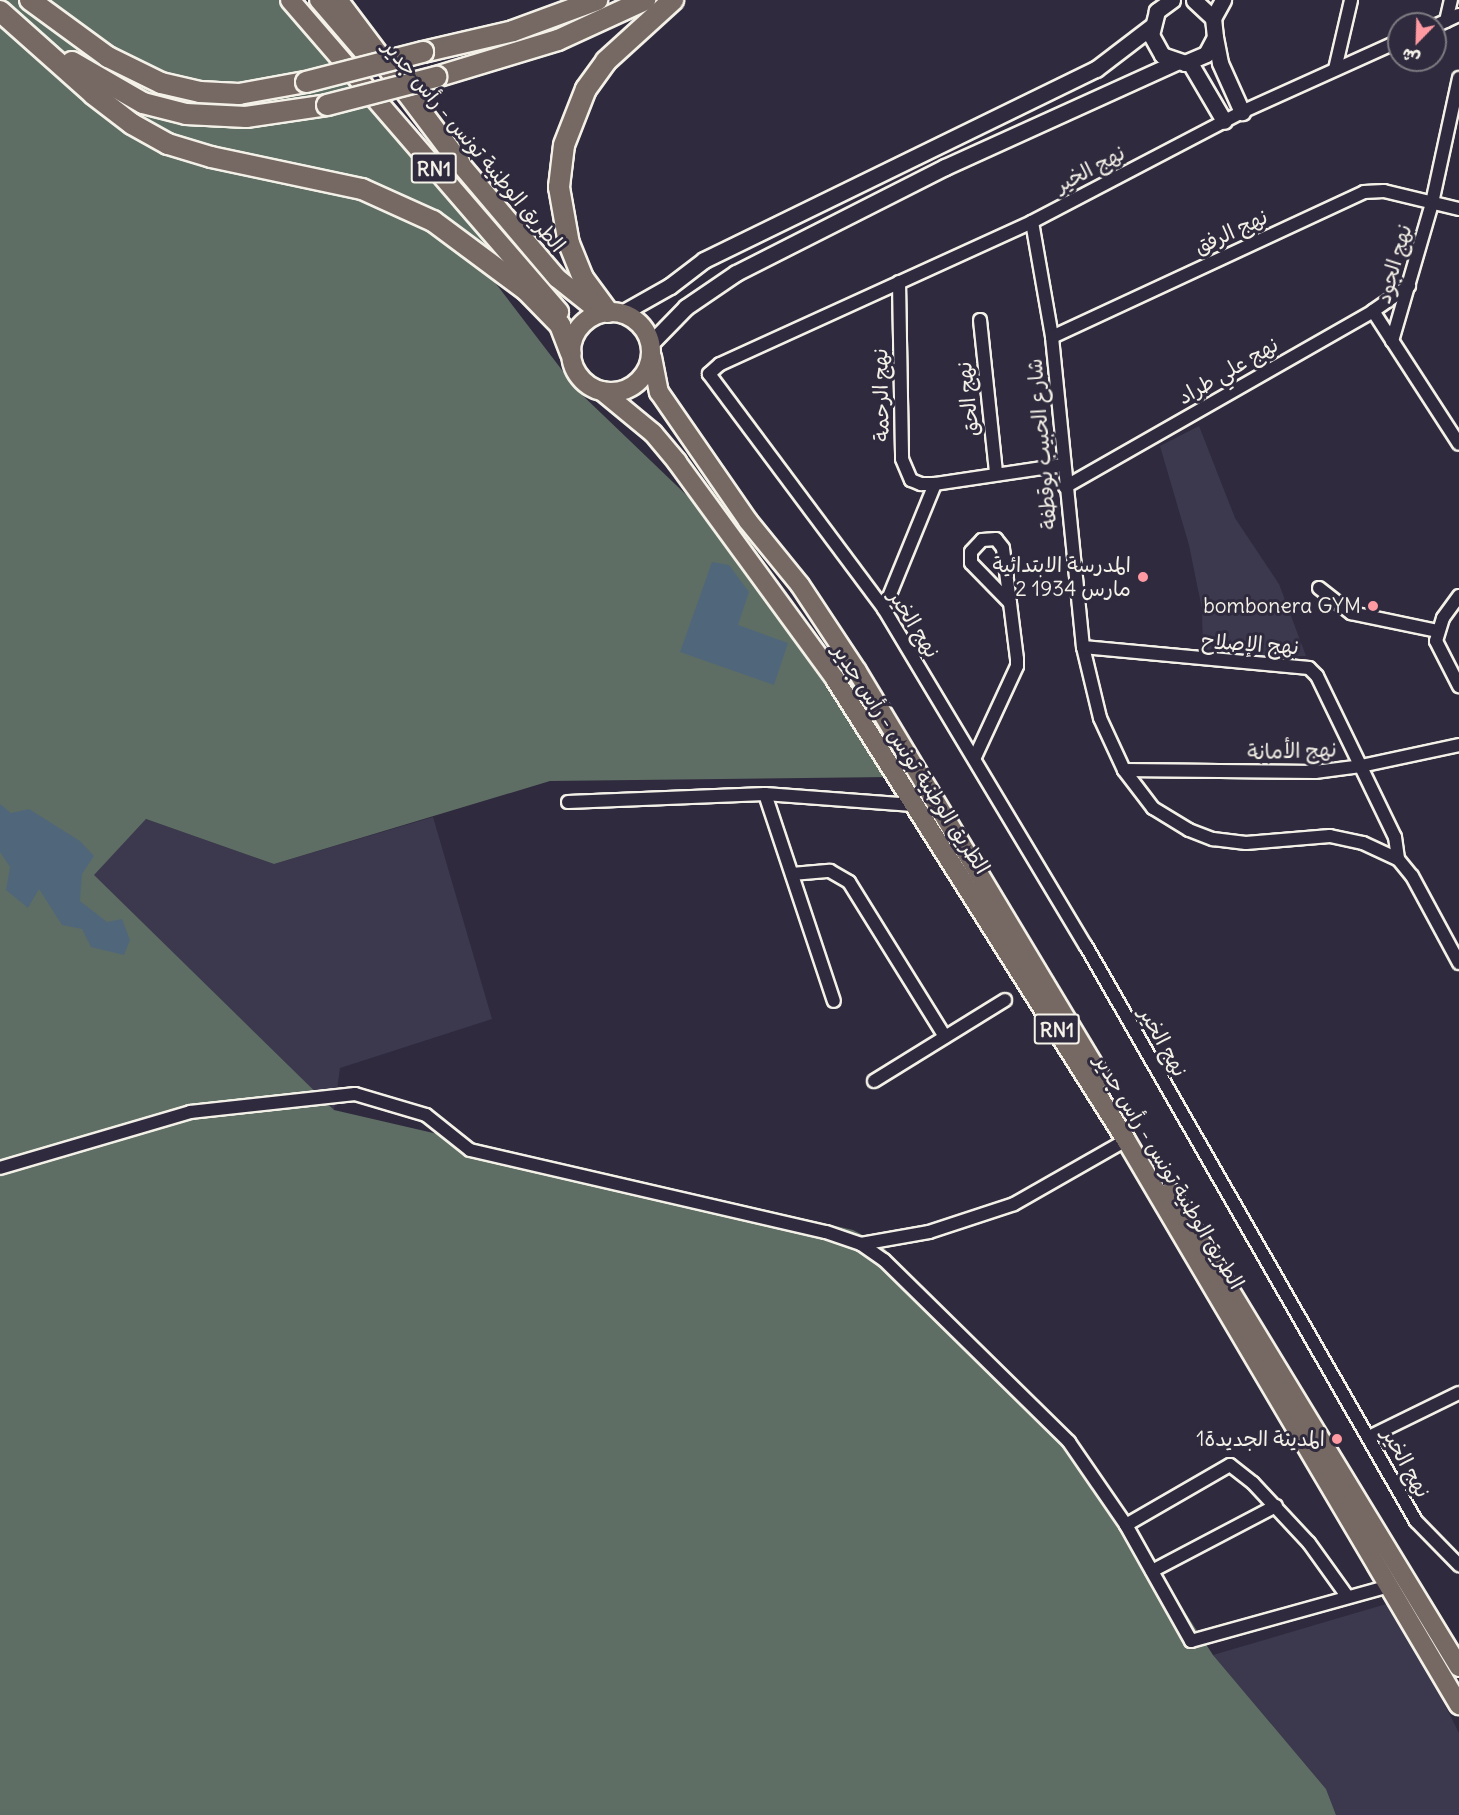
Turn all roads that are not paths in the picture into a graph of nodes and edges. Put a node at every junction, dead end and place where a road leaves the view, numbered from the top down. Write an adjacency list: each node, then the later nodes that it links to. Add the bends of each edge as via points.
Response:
1 (30, 0): 23 (highway, via 108,57 161,84 239,94)
2 (47, 0): 23 (highway, via 118,50 163,72 207,81)
3 (290, 0): 37 (main road, الطريق الوطنية تونس - رأس جدير / RN1, via 566,319)
4 (319, 0): 26 (main road, الطريق الوطنية تونس - رأس جدير / RN1)
5 (337, 0): 26 (highway)
6 (563, 0): 18 (highway)
7 (597, 0): 18 (highway, via 533,25)
8 (645, 0): 14 (highway, bridge, via 558,40 436,77 327,105 246,117 164,109 125,94 82,69)
9 (673, 0): 33 (highway, via 606,61 586,89 564,145 559,187 565,231 578,269)
10 (1172, 0): 16 (street, via 1157,11)
11 (1194, 0): 15 (street)
12 (1223, 0): 15 (street)
13 (1351, 0): 21 (street)
14 (0, 10): 37 (highway, via 93,94 132,124 168,144 354,187 433,221 526,290 560,325)
15 (1213, 18): 17 (street)
16 (1151, 27): 20 (street, via 1157,49); 33 (street, via 1096,69 704,260 670,286)
17 (1215, 37): 20 (street, via 1206,54); 24 (street, via 1220,63)
18 (471, 41): 23 (highway, bridge)
19 (1387, 46): 21 (street, نهج الخير)
20 (1183, 62): 25 (street); 38 (street, via 945,167 736,273 686,307)
21 (1335, 69): 24 (street, نهج الخير)
22 (1459, 78): 27 (street, نهج الجود)
23 (306, 82)
24 (1242, 112): 25 (street, نهج الخير)
25 (1224, 122): 29 (street, نهج الخير)
26 (460, 163): 33 (main road, الطريق الوطنية تونس - رأس جدير / RN1, via 557,278)
27 (1432, 203): 28 (street, نهج الرفق); 31 (street, نهج الجود); 35 (street, نهج الرفق, via 1376,190 1364,192)
28 (1459, 209)
29 (1032, 222): 30 (street, نهج الخير); 35 (street, شارع الحبيب بوقطفة)
30 (899, 282): 43 (street, نهج الرحمة, via 902,459 911,480); 48 (street, نهج الخير, via 720,363 710,374 712,382)
31 (1409, 286): 32 (street, نهج علي طراد); 36 (street, نهج الجود)
32 (1373, 311): 36 (street); 44 (street, نهج علي طراد)
33 (610, 313): 37 (main road, via 584,322); 38 (main road, RN1, via 644,328)
34 (980, 321): 42 (street, نهج الحق)
35 (1052, 337): 41 (street, شارع الحبيب بوقطفة)
36 (1392, 341): 40 (street)
37 (572, 345): 39 (main road, RN1, via 580,378)
38 (651, 350): 39 (main road, via 639,382 622,391); 77 (main road, الطريق الوطنية تونس - رأس جدير / RN1, via 659,392 748,521 800,585 857,671)
39 (602, 392): 58 (main road, الطريق الوطنية تونس - رأس جدير / RN1, via 653,433 677,462 835,679)
40 (1459, 444)
41 (1062, 465): 42 (street); 44 (street, شارع الحبيب بوقطفة)
42 (996, 472): 43 (street)
43 (935, 484): 48 (street)
44 (1065, 487): 50 (street, شارع الحبيب بوقطفة)
45 (1319, 588): 49 (street, via 1351,613)
46 (1459, 596): 49 (street)
47 (1010, 603): 47 (street, via 1003,548 996,539 982,540 971,552 971,563); 53 (street, via 1016,673)
48 (884, 609): 53 (street, نهج الخير)
49 (1438, 631): 51 (street, via 1440,650)
50 (1083, 647): 54 (street, نهج الإصلاح, via 1309,668 1317,676); 55 (street, شارع الحبيب بوقطفة, via 1100,718)
51 (1459, 686)
52 (1459, 745): 54 (street, نهج الأمانة)
53 (975, 757): 70 (street, نهج الخير)
54 (1361, 766): 55 (street, نهج الأمانة, via 1295,773); 59 (street, نهج الإصلاح, via 1395,837)
55 (1124, 771): 59 (street, شارع الحبيب بوقطفة, via 1154,808 1189,830 1213,839 1257,843 1329,836 1363,843)
56 (765, 795): 57 (street); 58 (street); 60 (street)
57 (568, 802)
58 (913, 805): 66 (main road, الطريق الوطنية تونس - رأس جدير / RN1)
59 (1398, 859): 61 (street, شارع الحبيب بوقطفة, via 1412,876)
60 (792, 874): 63 (street); 64 (street, via 830,871 849,882)
61 (1459, 963)
62 (1005, 1000): 64 (street)
63 (834, 1001)
64 (945, 1037): 65 (street)
65 (874, 1081)
66 (1126, 1140): 68 (street, via 1014,1203 929,1232); 75 (main road, الطريق الوطنية تونس - رأس جدير / RN1)
67 (0, 1168): 68 (street, via 190,1112 355,1094 426,1115 470,1150 794,1224)
68 (861, 1244): 72 (street, via 884,1260 1069,1442)
69 (1459, 1393): 70 (street)
70 (1369, 1437): 73 (street, نهج الخير, via 1416,1521)
71 (1276, 1506): 72 (street, via 1227,1464); 74 (street); 76 (street, via 1329,1568)
72 (1126, 1525): 74 (street)
73 (1459, 1566)
74 (1152, 1571): 76 (street, via 1191,1641)
75 (1389, 1587): 76 (street); 78 (main road, الطريق الوطنية تونس - رأس جدير / RN1)
76 (1347, 1596)
77 (1459, 1667)
78 (1459, 1705)

